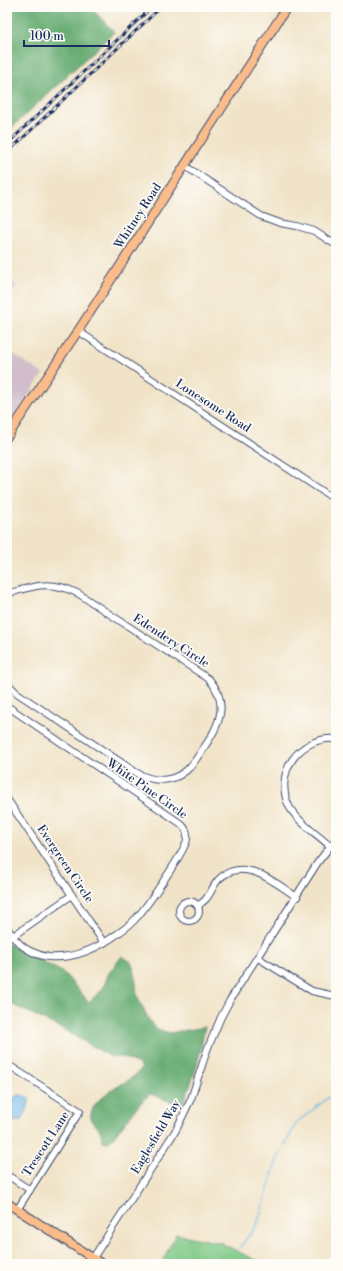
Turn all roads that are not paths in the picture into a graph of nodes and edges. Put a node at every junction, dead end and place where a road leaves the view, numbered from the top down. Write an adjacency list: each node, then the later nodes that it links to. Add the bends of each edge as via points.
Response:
1 (287, 7): 2 (main road, Whitney Road)
2 (185, 166): 3 (street, via 261,216 314,231); 4 (main road, Whitney Road)
3 (336, 245)
4 (78, 331): 5 (main road, Whitney Road); 6 (street, Lonesome Road)
5 (7, 437)
6 (336, 500)
7 (7, 594): 8 (street, Edendery Circle, via 44,585 65,588 79,594 209,679 219,695 221,712 218,724 192,765 181,775 156,780 137,773 17,693)
8 (7, 683)
9 (7, 706): 19 (street, White Pine Circle, via 175,819 187,832 183,850 146,906 130,924)
10 (336, 739): 13 (street, via 321,740 302,748 290,763 284,782 286,800 293,812)
11 (7, 799): 14 (street, Evergreen Circle)
12 (336, 840): 13 (street, Eaglesfield Way)
13 (330, 846): 15 (street, Eaglesfield Way)
14 (72, 895): 18 (street); 19 (street, Evergreen Circle)
15 (297, 897): 16 (street, via 249,869 230,871 220,878); 20 (street, Eaglesfield Way)
16 (198, 906)
17 (7, 928): 18 (street, White Pine Circle)
18 (10, 935): 19 (street, White Pine Circle, via 19,944 48,957 75,955)
19 (104, 943)
20 (258, 958): 21 (street, via 312,991); 27 (street, Eaglesfield Way, via 230,1000 214,1032 186,1111 176,1130)
21 (335, 996)
22 (7, 1064): 24 (street, Trescott Lane, via 80,1111)
23 (7, 1175): 24 (street)
24 (30, 1190): 26 (street, Trescott Lane)
25 (7, 1203): 26 (main road)
26 (17, 1210): 27 (main road)
27 (93, 1258): 28 (main road)
28 (102, 1264)

